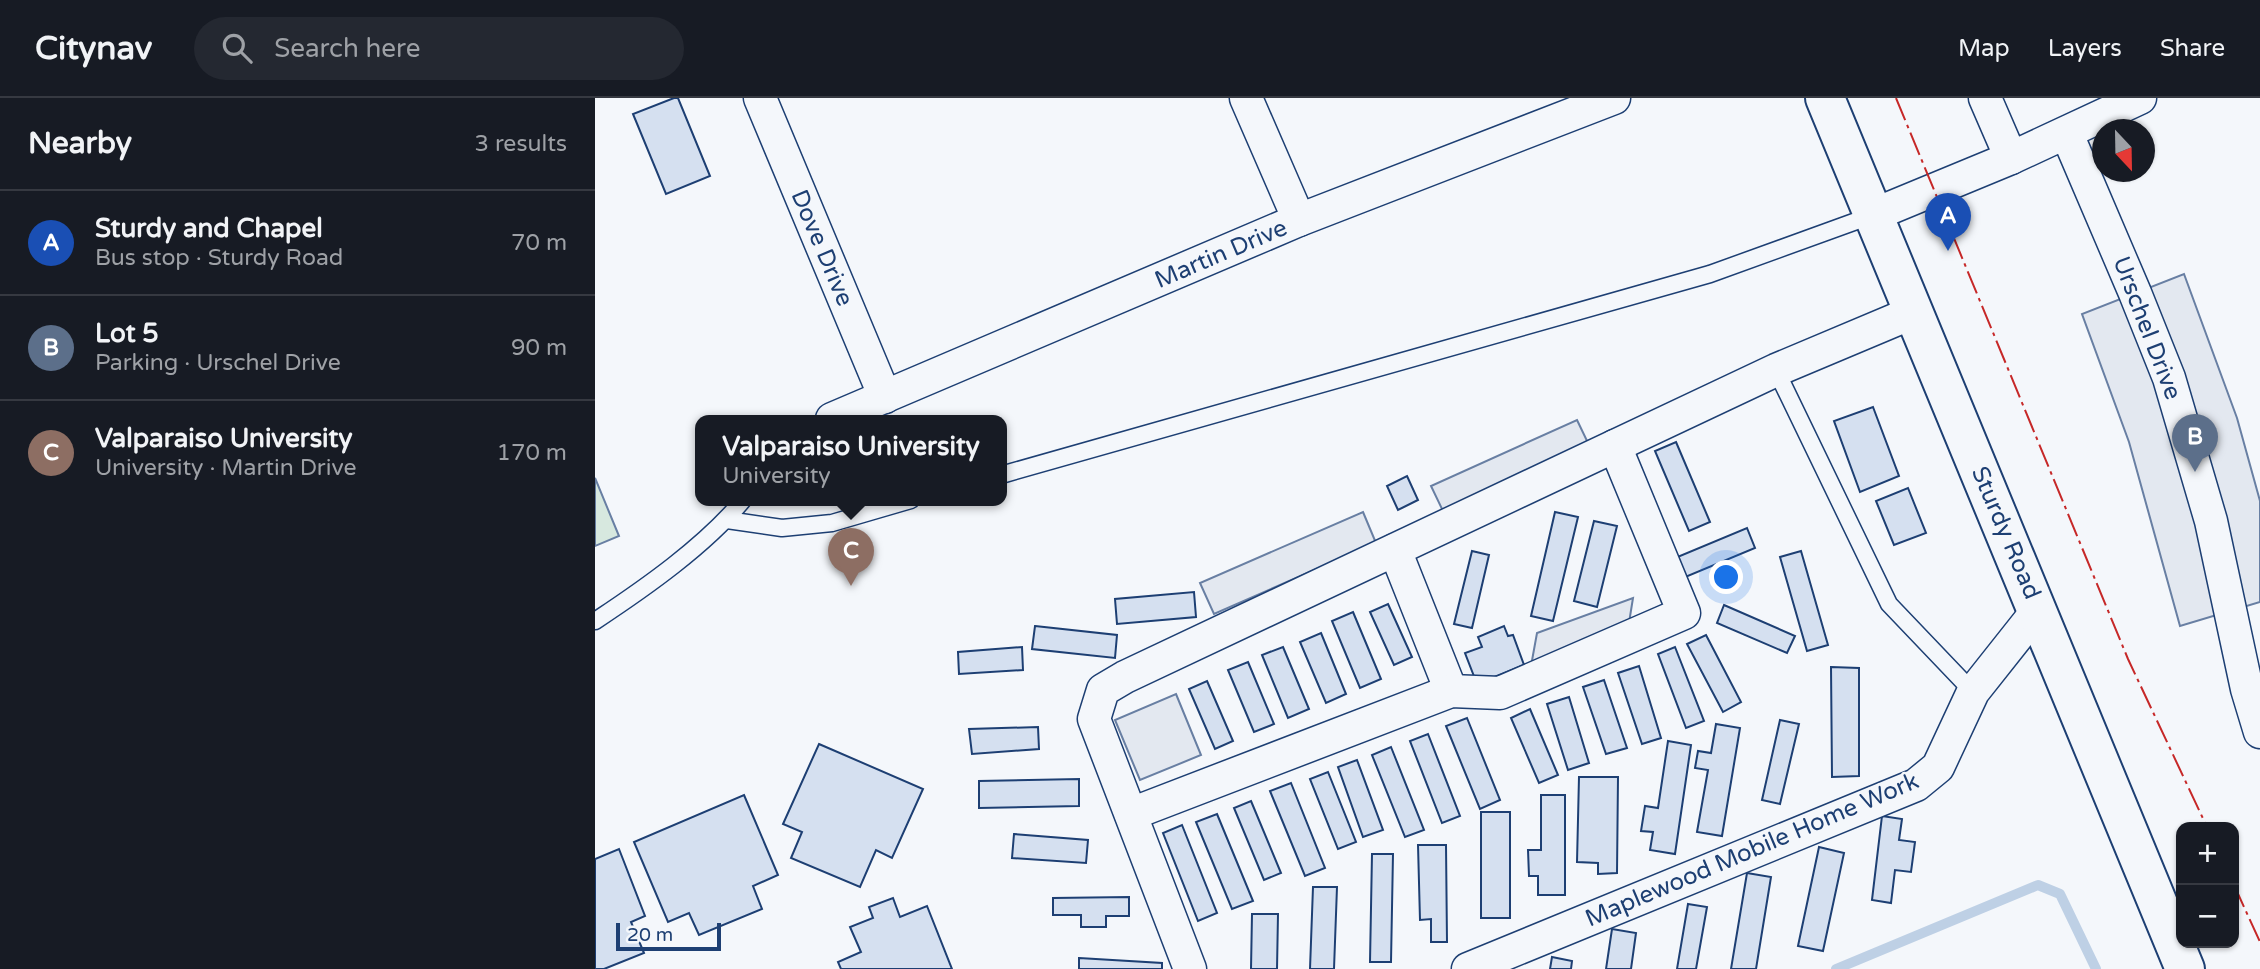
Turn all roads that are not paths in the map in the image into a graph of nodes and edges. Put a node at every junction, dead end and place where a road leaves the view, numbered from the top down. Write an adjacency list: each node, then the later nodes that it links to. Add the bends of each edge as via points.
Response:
1 (760, 98): 13 (street, Dove Drive)
2 (1246, 98): 10 (street)
3 (1614, 98): 10 (street, Martin Drive)
4 (1825, 98): 9 (main road, Sturdy Road)
5 (1986, 98): 8 (street)
6 (2140, 98): 7 (street)
7 (2067, 134): 8 (street); 25 (street, Urschel Drive, via 2169,378 2211,521)
8 (2011, 158): 9 (street)
9 (1873, 215): 11 (main road, Sturdy Road); 16 (lane, via 1710,274)
10 (1299, 220): 13 (street, Martin Drive)
11 (1914, 312): 12 (street); 21 (main road, Sturdy Road)
12 (1776, 370): 15 (street); 24 (lane, via 1889,604)
13 (884, 397): 14 (street, Martin Drive)
14 (841, 415)
15 (1615, 446): 20 (street); 23 (street, via 1684,613 1500,693)
16 (1007, 474)
17 (738, 506): 19 (lane)
18 (890, 506): 19 (lane, via 832,523 782,528)
19 (727, 520): 22 (lane, via 638,593)
20 (1395, 550): 23 (street); 26 (street, via 1103,690 1094,719)
21 (2038, 610): 24 (street, Maplewood Mobile Home Work); 29 (main road, Sturdy Road)
22 (595, 621)
23 (1451, 691): 26 (street)
24 (1973, 692): 28 (street, Maplewood Mobile Home Work, via 1938,767 1916,785)
25 (2260, 732)
26 (1131, 814): 27 (street)
27 (1190, 969)
28 (1468, 969)
29 (2185, 969)

